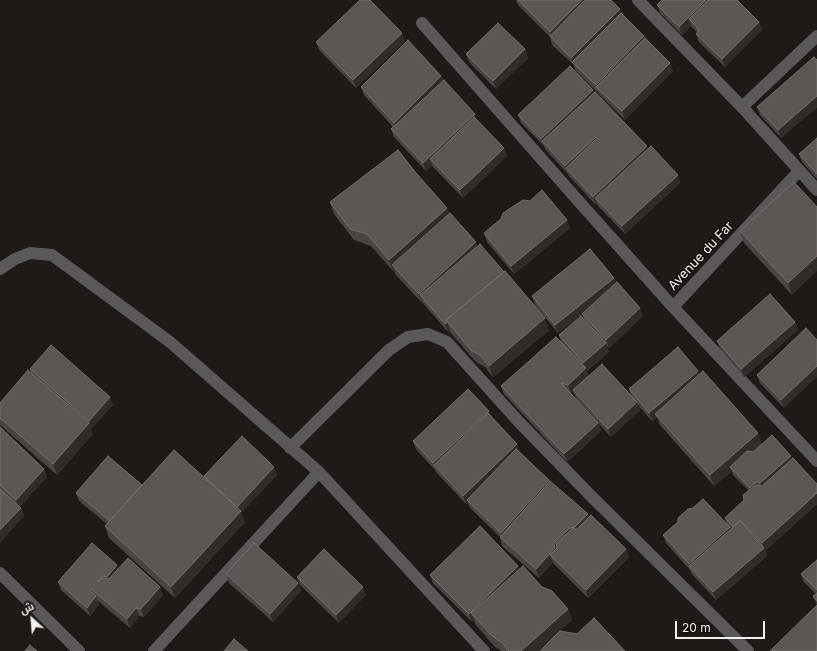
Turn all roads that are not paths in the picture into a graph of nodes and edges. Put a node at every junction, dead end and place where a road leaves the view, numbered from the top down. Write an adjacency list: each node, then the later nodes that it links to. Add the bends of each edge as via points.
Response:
1 (638, 0): 4 (street)
2 (422, 23): 8 (street)
3 (817, 36): 4 (street)
4 (742, 107): 5 (street)
5 (800, 171): 6 (street); 8 (street, Avenue du Far)
6 (817, 190)
7 (0, 269): 9 (street, via 30,253 52,255 170,342)
8 (673, 307): 10 (street)
9 (290, 448): 11 (street); 16 (street, via 389,350 408,337 428,334 447,342 519,422)
10 (817, 461)
11 (319, 472): 14 (street); 15 (street)
12 (0, 573): 13 (street)
13 (79, 651)
14 (154, 651)
15 (484, 651)
16 (748, 651)

